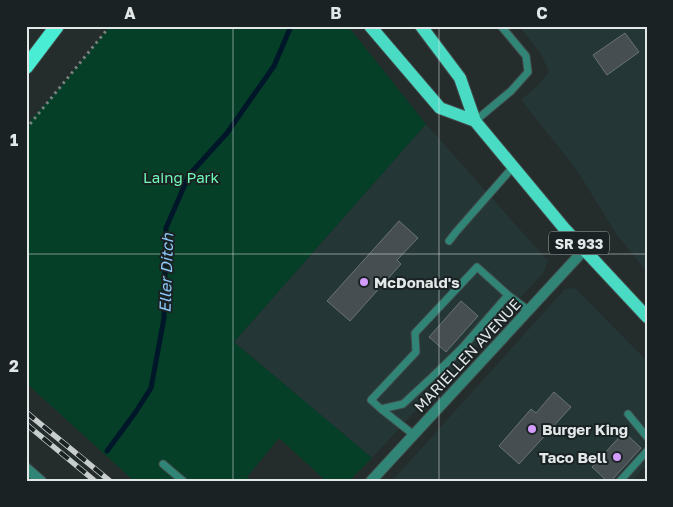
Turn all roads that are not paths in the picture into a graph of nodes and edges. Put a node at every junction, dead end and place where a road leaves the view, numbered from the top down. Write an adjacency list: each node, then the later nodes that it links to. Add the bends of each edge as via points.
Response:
1 (58, 26): 5 (highway)
2 (370, 26): 6 (main road, SR 933, via 440,108)
3 (421, 26): 6 (main road, SR 933, via 460,78)
4 (502, 26): 6 (lane, via 526,56 528,72)
5 (26, 67)
6 (475, 122): 7 (main road, SR 933)
7 (513, 168): 8 (lane); 9 (main road, SR 933)
8 (449, 241)
9 (584, 249): 11 (street, MARIELLEN AVENUE); 12 (main road, SR 933)
10 (508, 295): 11 (lane); 13 (lane, via 432,378 403,404); 13 (lane, via 477,267 415,333 416,352 371,400)
11 (528, 310): 15 (street, MARIELLEN AVENUE)
12 (647, 317)
13 (381, 410): 15 (lane)
14 (628, 414): 16 (lane)
15 (414, 435): 22 (street, MARIELLEN AVENUE)
16 (647, 437)
17 (647, 451): 23 (lane)
18 (163, 464): 21 (lane)
19 (26, 468): 20 (street)
20 (41, 481)
21 (183, 481)
22 (371, 481)
23 (620, 481)

